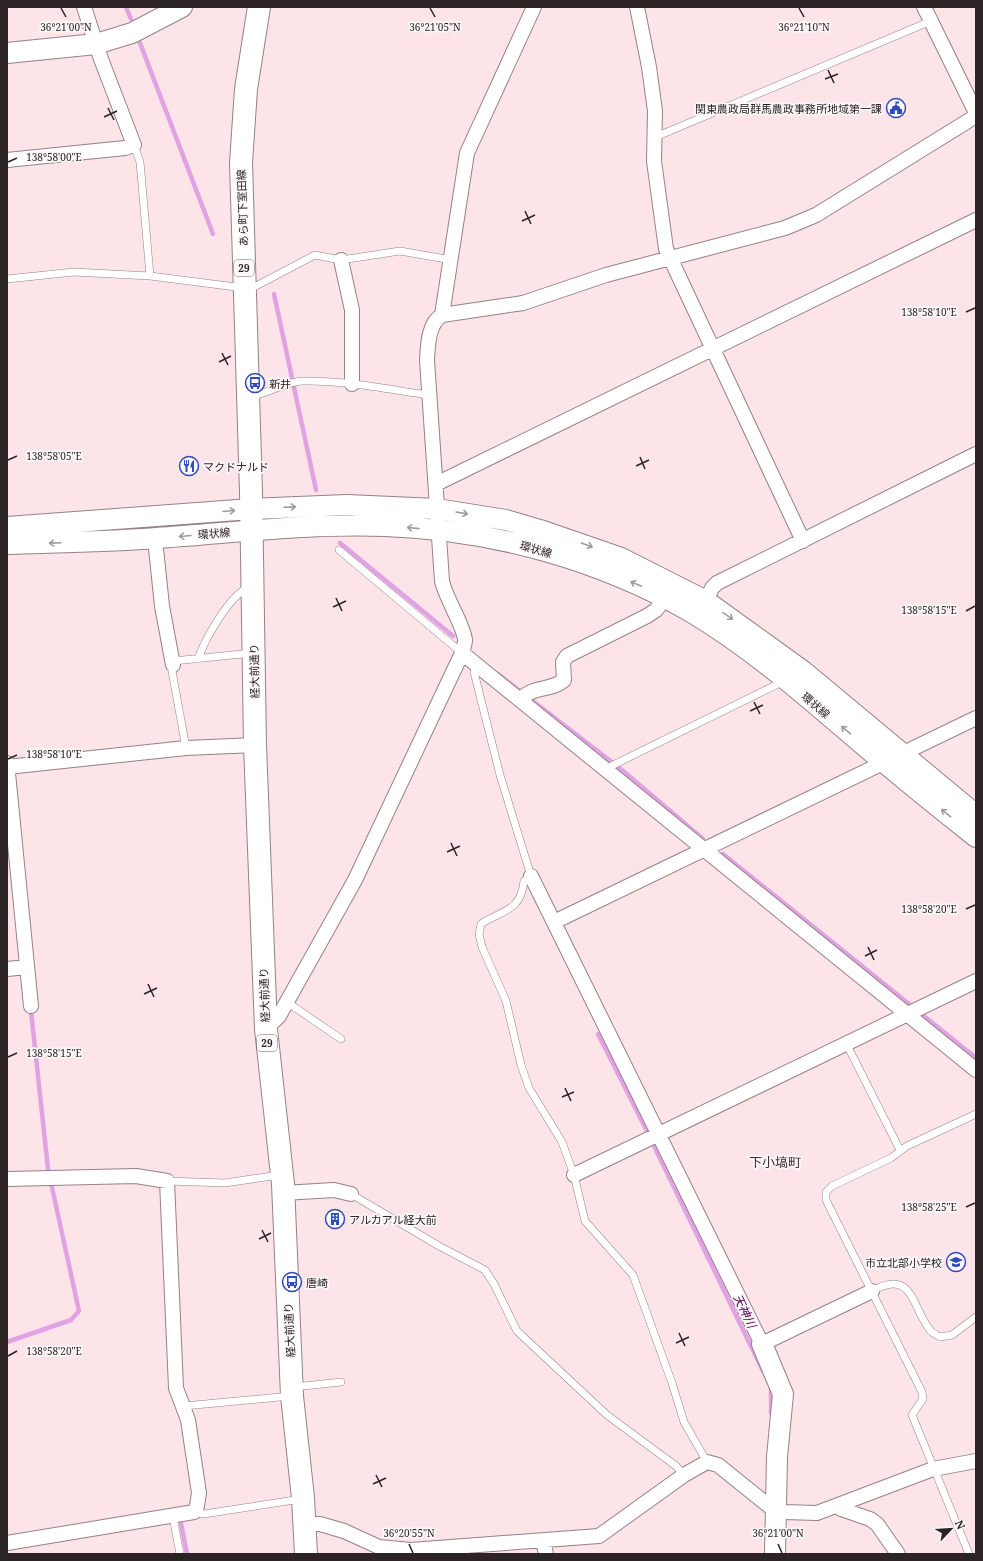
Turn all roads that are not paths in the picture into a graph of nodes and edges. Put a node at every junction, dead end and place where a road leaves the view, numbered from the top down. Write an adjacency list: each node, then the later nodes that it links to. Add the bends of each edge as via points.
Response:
1 (84, 7): 8 (street)
2 (182, 7): 8 (street, via 132,33)
3 (259, 7): 20 (main road, あら町下室田線 / 29, via 246,89 241,163)
4 (534, 7): 17 (street, via 467,153)
5 (636, 7): 11 (street, via 650,74 655,111)
6 (924, 7): 7 (street)
7 (931, 21): 10 (street); 11 (lane)
8 (96, 44): 9 (street); 12 (street)
9 (7, 53)
10 (976, 115): 15 (street, via 816,215 785,228)
11 (654, 138): 15 (street, via 654,161)
12 (134, 145): 13 (street); 18 (lane, via 140,162)
13 (7, 160)
14 (976, 220): 22 (street)
15 (669, 258): 21 (street, via 606,275 523,303); 22 (street)
16 (341, 260): 17 (lane, via 400,251); 20 (lane, via 315,255 256,286); 23 (street, via 352,310)
17 (452, 260): 21 (street)
18 (150, 276): 19 (lane, via 74,272); 20 (lane)
19 (7, 279)
20 (244, 288): 25 (main road, あら町下室田線 / 29)
21 (442, 315): 24 (street, via 434,322 429,338)
22 (714, 349): 27 (street); 33 (street)
23 (352, 384): 24 (lane); 25 (lane, via 300,381 259,395)
24 (428, 395): 27 (street)
25 (248, 396): 29 (main road, あら町下室田線 / 29)
26 (976, 454): 33 (street)
27 (436, 484): 28 (street)
28 (437, 508): 29 (street, 環状線, one-way to 28, via 347,505); 31 (street); 38 (street, 環状線, one-way to 38, via 506,520 581,543 621,558)
29 (251, 520): 30 (street, 環状線, one-way to 29); 31 (street, 環状線, one-way to 29); 32 (street, 環状線, one-way to 32); 36 (main road, 経大前通り / 29)
30 (7, 527)
31 (438, 530): 37 (street, 環状線, one-way to 31, via 608,573 534,548); 40 (street, via 442,581 445,594 463,631 465,641)
32 (155, 538): 34 (street, 環状線, one-way to 34); 42 (street, via 162,606)
33 (803, 541): 38 (street, via 717,583)
34 (7, 544)
35 (339, 550): 40 (lane)
36 (252, 586): 39 (main road, 経大前通り / 29); 41 (lane, via 242,590 231,602 202,648)
37 (665, 598): 44 (street, 環状線, via 732,638); 45 (street, via 656,610 647,616 567,656 563,662 564,680 560,684 528,692)
38 (706, 601): 49 (street, 環状線, one-way to 49, via 803,671)
39 (254, 653): 41 (lane); 47 (main road, 経大前通り / 29)
40 (462, 653): 43 (street); 63 (street, via 355,880)
41 (198, 659): 42 (lane)
42 (173, 663): 48 (lane, via 172,671)
43 (477, 665): 45 (street); 58 (lane, via 474,672 500,775)
44 (786, 680): 51 (street, 環状線, one-way to 44); 53 (lane)
45 (521, 699): 53 (street)
46 (976, 718): 49 (street)
47 (255, 745): 48 (street); 66 (main road, 経大前通り / 29)
48 (186, 748): 52 (street)
49 (903, 754): 51 (street); 54 (street, 環状線)
50 (7, 763): 52 (street)
51 (885, 763): 55 (street, 環状線, one-way to 51); 57 (street)
52 (7, 767): 56 (street)
53 (605, 769): 57 (street)
54 (976, 816)
55 (976, 837)
56 (11, 846): 60 (street)
57 (705, 850): 59 (street); 65 (street)
58 (531, 876): 59 (street); 73 (lane, via 524,881 521,898 515,906 481,924 479,934 487,961 506,1001 529,1088 562,1142)
59 (554, 922): 71 (street)
60 (27, 967): 61 (street); 64 (street)
61 (7, 969)
62 (976, 981): 65 (street)
63 (287, 1002): 66 (street, via 275,1022); 67 (lane)
64 (31, 1006)
65 (907, 1014): 68 (street); 69 (street)
66 (266, 1029): 76 (main road, 経大前通り / 29)
67 (342, 1039)
68 (846, 1043): 71 (street); 72 (lane)
69 (976, 1070)
70 (976, 1114): 72 (lane)
71 (659, 1135): 73 (street); 80 (street)
72 (900, 1150): 78 (lane, via 891,1158 832,1186 826,1192 826,1200)
73 (574, 1175): 85 (lane, via 585,1221 632,1275 684,1422)
74 (7, 1179): 75 (street, via 136,1176)
75 (167, 1181): 76 (lane); 83 (street, via 176,1388)
76 (282, 1184): 77 (street); 82 (main road, 経大前通り / 29)
77 (351, 1194): 87 (lane, via 485,1270 517,1331 607,1415 676,1466)
78 (872, 1291): 79 (lane, via 885,1284 898,1283 906,1288 930,1330 940,1337 952,1335); 80 (street); 86 (lane, via 922,1392 923,1399 912,1415)
79 (976, 1317)
80 (762, 1344): 90 (street, via 783,1394)
81 (341, 1382): 82 (lane)
82 (292, 1391): 83 (lane); 88 (main road, 経大前通り / 29)
83 (184, 1406): 91 (street, via 198,1493)
84 (976, 1461): 86 (street)
85 (707, 1462): 87 (street); 90 (street, via 718,1464 769,1506)
86 (934, 1469): 89 (street); 100 (lane)
87 (684, 1475): 95 (street, via 599,1536)
88 (303, 1498): 91 (lane, via 204,1514); 93 (main road, 経大前通り / 29)
89 (839, 1505): 90 (street, via 817,1513 784,1512); 99 (street, via 841,1509 877,1524)
90 (775, 1508): 98 (street)
91 (194, 1512): 92 (street)
92 (173, 1517): 94 (street); 96 (lane)
93 (304, 1524): 95 (street, via 320,1524 344,1531 379,1547 394,1550); 97 (main road, 経大前通り / 29)
94 (7, 1543)
95 (545, 1548)
96 (180, 1554)
97 (306, 1554)
98 (775, 1554)
99 (898, 1554)
100 (969, 1554)

